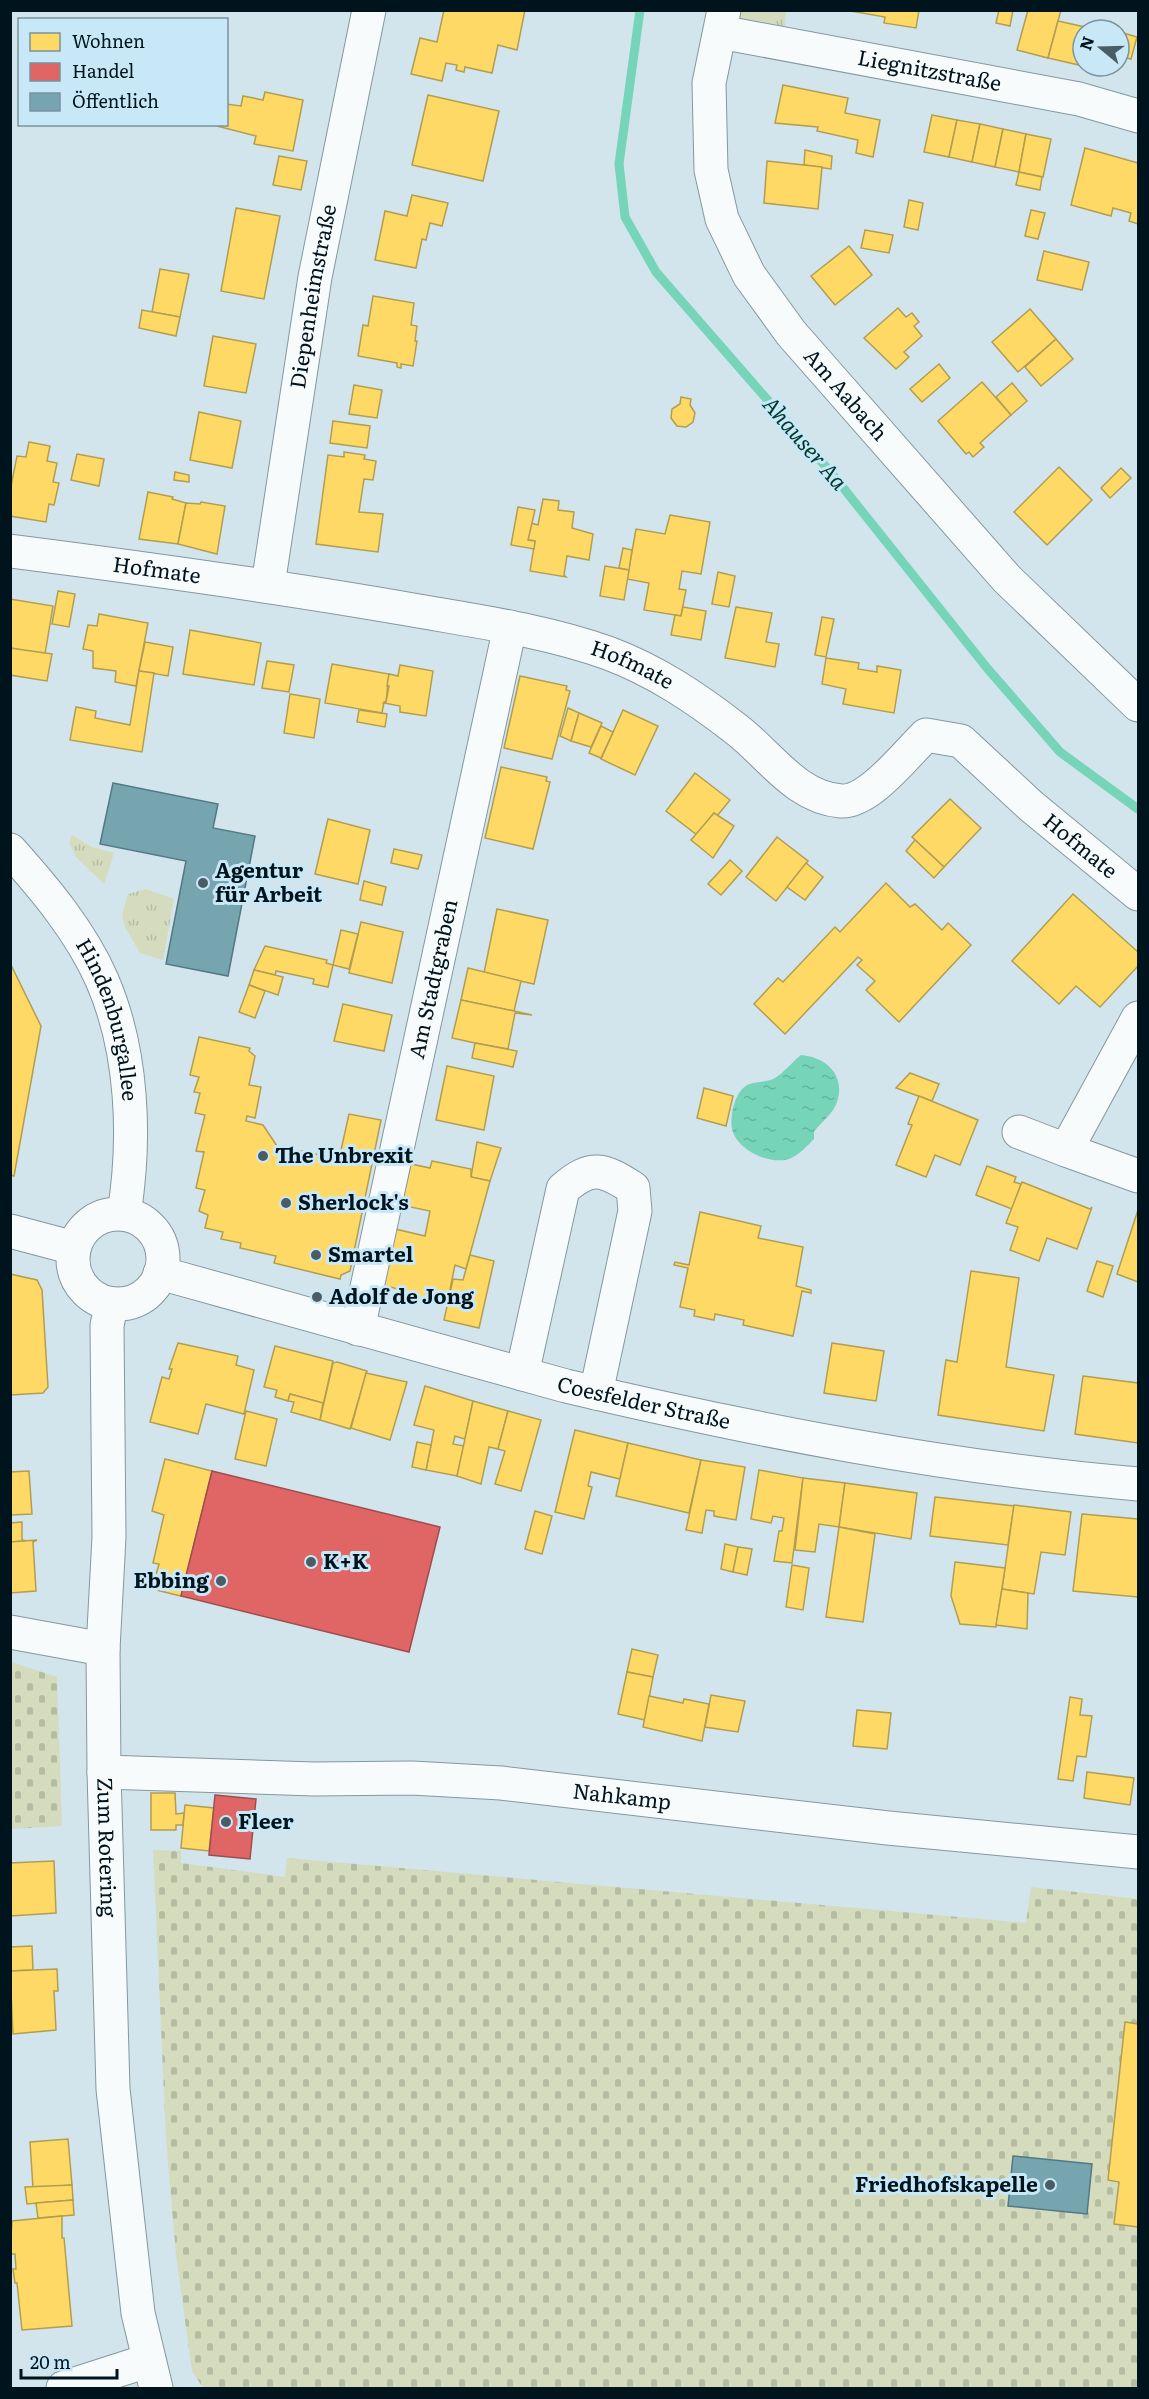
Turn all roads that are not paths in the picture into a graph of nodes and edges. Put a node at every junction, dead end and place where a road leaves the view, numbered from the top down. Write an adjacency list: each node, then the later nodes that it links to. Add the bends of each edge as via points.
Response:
1 (369, 10): 5 (street, Diepenheimstraße, via 315,277)
2 (722, 21): 3 (street, Liegnitzstraße, via 1079,99); 7 (street, Am Aabach, via 709,83 711,170 722,219 748,275 790,333 1007,579)
3 (1138, 116)
4 (10, 550): 5 (street, Hofmate)
5 (268, 585): 6 (street, Hofmate)
6 (510, 627): 9 (street, Hofmate, via 646,668 737,730 813,795 844,802 861,796 926,735 961,741 1031,806); 19 (street, Am Stadtgraben)
7 (1138, 705)
8 (10, 850): 14 (street, Hindenburgallee, via 44,887 72,927 102,979 117,1023 130,1128)
9 (1138, 894)
10 (1138, 1018): 12 (street)
11 (1019, 1132): 12 (street)
12 (1066, 1150): 13 (street)
13 (1138, 1176)
14 (124, 1214): 16 (street, via 97,1219 83,1229); 17 (street, via 145,1222 156,1235 162,1250)
15 (10, 1231): 16 (street)
16 (74, 1248): 18 (street, via 75,1276 84,1290)
17 (160, 1273): 18 (street, via 145,1295 130,1303); 19 (street, Coesfelder Straße)
18 (111, 1304): 24 (street, Zum Rotering, via 107,1326 109,1537)
19 (358, 1329): 20 (street, Coesfelder Straße)
20 (522, 1374): 21 (street, Coesfelder Straße); 21 (street, via 563,1189 580,1175 608,1172 633,1188 635,1211)
21 (596, 1393): 22 (street, Coesfelder Straße, via 904,1454)
22 (1138, 1484)
23 (10, 1632): 24 (street)
24 (103, 1649): 25 (street, Zum Rotering)
25 (104, 1772): 26 (street, Nahkamp, via 501,1783 888,1828); 27 (street, Zum Rotering, via 113,2089 138,2313)
26 (1138, 1852)
27 (152, 2375): 28 (street)
28 (63, 2388)

